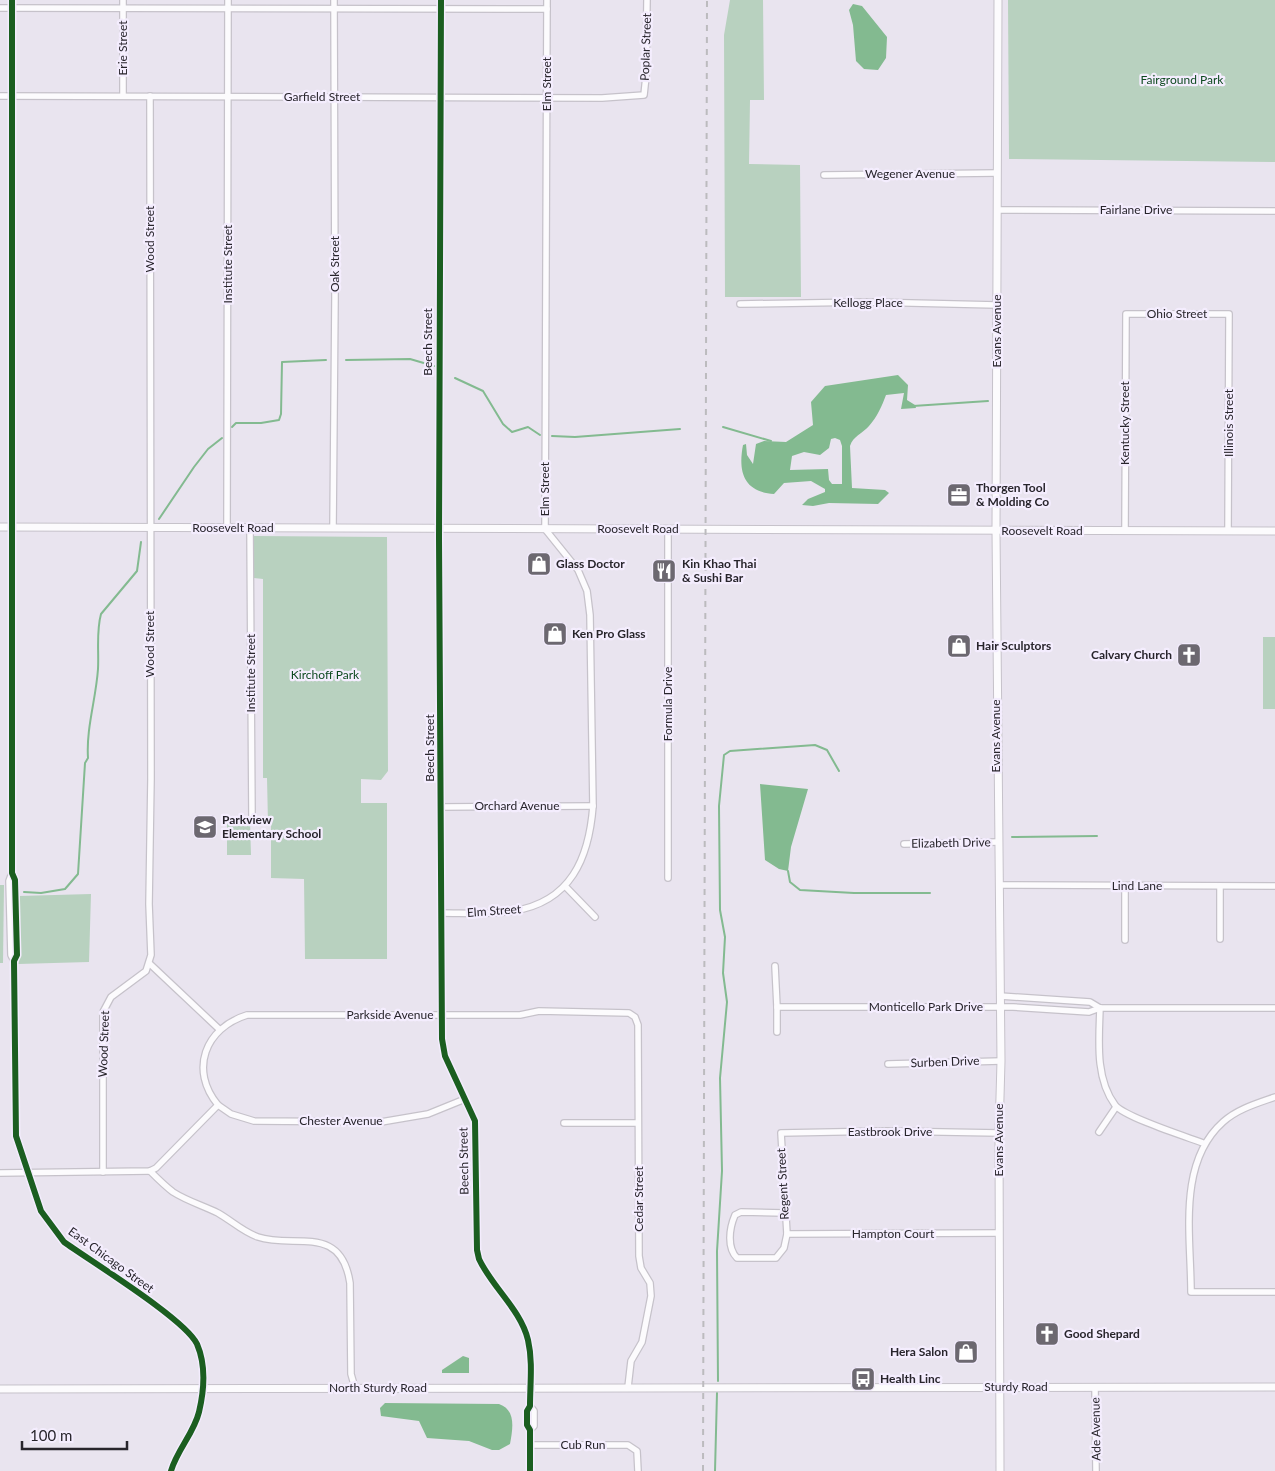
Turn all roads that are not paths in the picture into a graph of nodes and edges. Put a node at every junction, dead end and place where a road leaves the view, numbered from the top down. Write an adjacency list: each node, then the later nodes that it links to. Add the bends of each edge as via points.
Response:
1 (12, 0): 10 (street, East Chicago Street)
2 (123, 0): 11 (street, Erie Street)
3 (228, 0): 12 (street, Institute Street)
4 (334, 0): 13 (street, Oak Street)
5 (441, 0): 14 (street, Beech Street)
6 (547, 0): 15 (street, Elm Street)
7 (647, 0): 16 (street, Poplar Street)
8 (998, 0): 25 (street, Evans Avenue)
9 (0, 8): 10 (street)
10 (12, 8): 11 (street); 18 (street, East Chicago Street)
11 (123, 8): 12 (street); 19 (street, Erie Street)
12 (228, 8): 13 (street); 21 (street, Institute Street)
13 (334, 8): 14 (street); 22 (street, Oak Street)
14 (441, 8): 15 (street); 23 (street, Beech Street)
15 (547, 8): 24 (street, Elm Street)
16 (644, 95): 24 (street, Garfield Street)
17 (0, 96): 18 (street, Garfield Street)
18 (12, 96): 19 (street, Garfield Street); 34 (street, East Chicago Street)
19 (123, 96): 20 (street, Garfield Street)
20 (150, 96): 21 (street, Garfield Street); 35 (street, Wood Street)
21 (228, 97): 22 (street, Garfield Street); 36 (street, Institute Street)
22 (336, 97): 23 (street, Garfield Street); 38 (street, Oak Street)
23 (441, 98): 24 (street, Garfield Street); 39 (street, Beech Street)
24 (547, 98): 40 (street, Elm Street)
25 (997, 173): 26 (street, Wegener Avenue); 27 (street, Evans Avenue)
26 (824, 175)
27 (998, 210): 28 (street, Fairlane Drive); 30 (street, Evans Avenue)
28 (1275, 211)
29 (740, 304): 30 (street, Kellogg Place)
30 (997, 305): 42 (street, Evans Avenue)
31 (1126, 314): 32 (street, Ohio Street); 43 (street, Kentucky Street)
32 (1229, 314): 44 (street, Illinois Street)
33 (0, 527): 34 (street, Roosevelt Road)
34 (11, 527): 35 (street, Roosevelt Road); 87 (street, East Chicago Street, via 12,873 15,880 17,946 14,961 14,1120 18,1147)
35 (150, 528): 36 (street, Roosevelt Road); 61 (street, Wood Street)
36 (227, 528): 37 (street, Roosevelt Road)
37 (250, 528): 38 (street, Roosevelt Road); 48 (street, Institute Street)
38 (333, 528): 39 (street, Roosevelt Road)
39 (439, 529): 40 (street, Roosevelt Road); 47 (street, Beech Street)
40 (545, 529): 41 (street, Roosevelt Road); 46 (street, Elm Street, via 578,570 587,591)
41 (668, 529): 42 (street, Roosevelt Road); 51 (street, Formula Drive)
42 (996, 530): 43 (street, Roosevelt Road); 49 (street, Evans Avenue)
43 (1125, 531): 44 (street, Roosevelt Road)
44 (1228, 531): 45 (street, Roosevelt Road)
45 (1275, 531)
46 (593, 806): 47 (street, Orchard Avenue); 53 (street, Elm Street, via 585,855)
47 (441, 807): 57 (street, Beech Street)
48 (252, 819)
49 (998, 842): 50 (street, Elizabeth Drive); 52 (street, Evans Avenue)
50 (904, 844)
51 (668, 878)
52 (998, 885): 56 (street, Lind Lane); 63 (street, Evans Avenue)
53 (564, 886): 57 (street, Elm Street, via 522,910); 58 (street)
54 (1220, 886): 55 (street, Lind Lane); 56 (street, Lind Lane); 59 (street)
55 (1275, 886)
56 (1125, 887): 60 (street)
57 (441, 913): 69 (street, Beech Street)
58 (595, 917)
59 (1220, 939)
60 (1125, 940)
61 (150, 964): 70 (street); 85 (street, Wood Street, via 141,976 111,998 103,1012)
62 (775, 966): 64 (street)
63 (1000, 996): 65 (street, Evans Avenue); 66 (street, Monticello Park Drive, via 1090,1002)
64 (777, 1007): 65 (street, Monticello Park Drive); 71 (street)
65 (1000, 1008): 66 (street, Monticello Park Drive, via 1089,1012); 72 (street, Evans Avenue)
66 (1100, 1008): 67 (street, Monticello Park Drive); 77 (street, via 1101,1074)
67 (1275, 1008)
68 (624, 1012): 69 (street, Parkside Avenue); 79 (street, Cedar Street, via 636,1017 638,1025)
69 (441, 1015): 70 (street, Parkside Avenue, via 255,1014); 75 (street, Beech Street, via 446,1056)
70 (219, 1029): 76 (street, via 208,1046 203,1066 206,1088)
71 (777, 1032)
72 (1001, 1060): 73 (street, Surben Drive); 82 (street, Evans Avenue)
73 (888, 1064)
74 (1275, 1097): 83 (street, via 1224,1121)
75 (465, 1099): 76 (street, Chester Avenue, via 428,1114 381,1122 254,1121 237,1117); 99 (street, Beech Street, via 476,1128 476,1250 482,1266 526,1335 531,1360)
76 (218, 1105): 84 (street, via 162,1163)
77 (1116, 1107): 80 (street); 83 (street)
78 (564, 1123): 79 (street)
79 (638, 1124): 93 (street, Cedar Street, via 639,1256 652,1291 642,1342 629,1367)
80 (1100, 1132)
81 (781, 1133): 82 (street, Eastbrook Drive); 88 (street, Regent Street)
82 (999, 1133): 89 (street, Evans Avenue)
83 (1203, 1143): 91 (street, via 1190,1193 1191,1292)
84 (150, 1171): 85 (street); 98 (street, via 174,1193 257,1237 310,1240 338,1255 347,1268 350,1282 351,1374)
85 (103, 1172): 87 (street)
86 (0, 1173): 87 (street)
87 (28, 1173): 97 (street, East Chicago Street, via 41,1211 64,1242 186,1329 201,1356)
88 (784, 1213): 90 (street, Regent Street); 90 (street, via 741,1212 734,1215 731,1252 737,1258 776,1258 784,1248)
89 (999, 1233): 90 (street, Hampton Court); 92 (street, Evans Avenue)
90 (787, 1234)
91 (1275, 1292)
92 (1001, 1386): 94 (street, Sturdy Road); 95 (street, Sturdy Road); 105 (street, Evans Avenue)
93 (628, 1387): 94 (street, North Sturdy Road); 99 (street, North Sturdy Road)
94 (757, 1387)
95 (1095, 1387): 96 (street, Sturdy Road); 106 (street, Ade Avenue)
96 (1275, 1387)
97 (204, 1388): 98 (street, North Sturdy Road); 100 (street, North Sturdy Road); 102 (street, East Chicago Street, via 196,1422)
98 (355, 1388): 99 (street, North Sturdy Road)
99 (530, 1388): 101 (street, Beech Street, via 530,1406 534,1411)
100 (0, 1389)
101 (530, 1445): 103 (street, Beech Street); 104 (street, Cub Run, via 624,1445 634,1448 638,1454)
102 (171, 1471)
103 (530, 1471)
104 (638, 1471)
105 (1000, 1471)
106 (1096, 1471)

